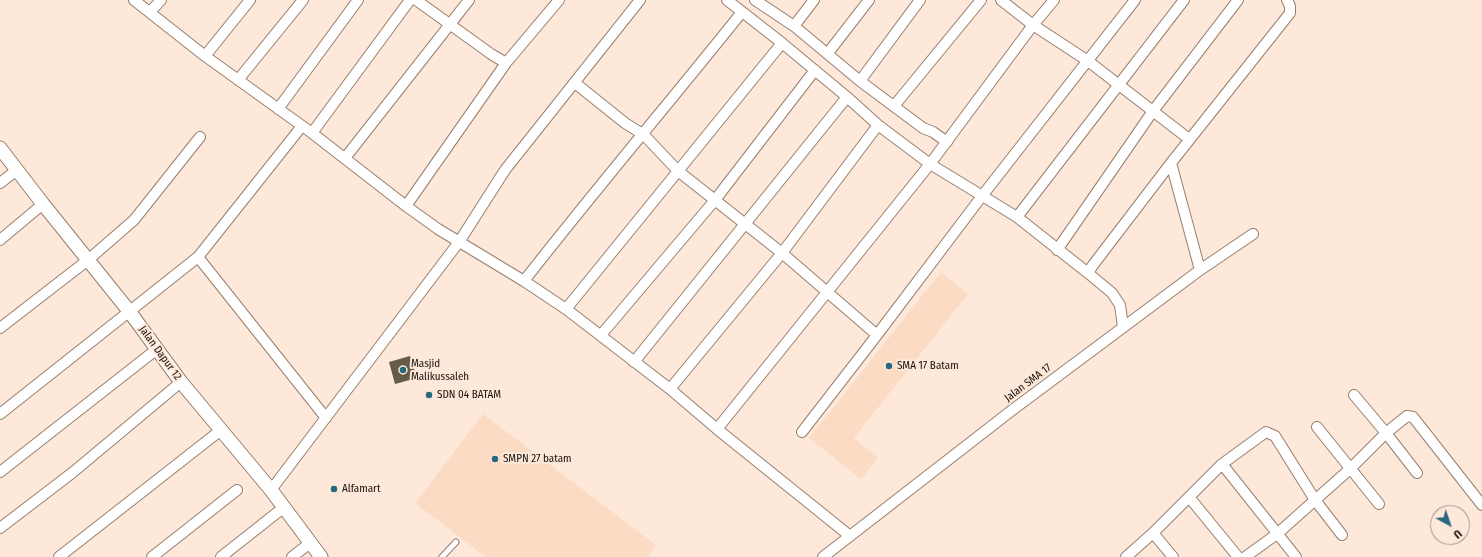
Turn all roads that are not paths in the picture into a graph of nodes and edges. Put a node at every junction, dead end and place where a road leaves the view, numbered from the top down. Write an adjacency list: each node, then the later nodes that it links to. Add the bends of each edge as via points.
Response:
1 (134, 0): 23 (street)
2 (161, 0): 23 (street)
3 (250, 0): 30 (street)
4 (303, 0): 34 (street)
5 (358, 0): 40 (street)
6 (410, 0): 44 (street)
7 (416, 0): 26 (street)
8 (469, 0): 26 (street)
9 (559, 0): 32 (street)
10 (640, 0): 36 (street)
11 (726, 0): 24 (street)
12 (755, 0): 27 (street)
13 (814, 0): 27 (street)
14 (869, 0): 29 (street)
15 (920, 0): 35 (street)
16 (981, 0): 39 (street)
17 (1001, 0): 25 (street)
18 (1054, 0): 25 (street)
19 (1135, 0): 31 (street)
20 (1184, 0): 37 (street)
21 (1238, 0): 41 (street)
22 (1287, 0): 47 (street, via 1290,13)
23 (150, 12): 30 (street)
24 (742, 12): 28 (street); 45 (street)
25 (1034, 25): 31 (street); 48 (street)
26 (450, 26): 32 (street); 50 (street)
27 (794, 26): 29 (street)
28 (782, 43): 33 (street); 54 (street)
29 (828, 53): 35 (street)
30 (206, 56): 34 (street)
31 (1088, 61): 37 (street); 56 (street)
32 (506, 63): 59 (street)
33 (815, 70): 38 (street); 57 (street)
34 (238, 80): 40 (street)
35 (860, 81): 39 (street)
36 (575, 83): 45 (street); 64 (street, via 505,170)
37 (1118, 85): 41 (street); 60 (street)
38 (847, 97): 42 (street); 61 (street)
39 (894, 106): 48 (street)
40 (278, 109): 43 (street)
41 (1153, 111): 47 (street); 65 (street)
42 (878, 125): 52 (street); 66 (street)
43 (302, 126): 44 (street); 67 (street)
44 (312, 133): 50 (street)
45 (644, 135): 54 (street); 71 (street)
46 (200, 137): 68 (street, via 134,220)
47 (1190, 139): 51 (street)
48 (946, 142): 52 (street)
49 (0, 148): 53 (street, Jalan Dapur 12)
50 (345, 158): 59 (street)
51 (1171, 163): 69 (street); 70 (street)
52 (930, 164): 56 (street); 72 (street)
53 (17, 170): 55 (street); 58 (street, Jalan Dapur 12)
54 (678, 171): 57 (street); 73 (street)
55 (0, 183)
56 (982, 196): 60 (street); 78 (street)
57 (715, 200): 61 (street); 77 (street)
58 (43, 204): 63 (street); 68 (street, Jalan Dapur 12)
59 (406, 206): 64 (street)
60 (1017, 217): 65 (street)
61 (744, 223): 66 (street); 80 (street)
62 (1253, 234): 69 (street, Jalan SMA 17)
63 (0, 240)
64 (459, 242): 71 (street); 85 (street)
65 (1057, 250): 70 (street)
66 (782, 253): 72 (street); 82 (street)
67 (198, 257): 74 (street); 85 (street)
68 (88, 260): 74 (street, Jalan Dapur 12); 76 (street)
69 (1200, 270): 75 (street, Jalan SMA 17)
70 (1088, 273): 75 (street, via 1112,293 1120,305)
71 (524, 281): 73 (street)
72 (828, 292): 78 (street); 87 (street)
73 (566, 309): 77 (street)
74 (129, 311): 79 (street, Jalan Dapur 12); 84 (street)
75 (1123, 327): 106 (street, Jalan SMA 17)
76 (0, 328)
77 (601, 335): 80 (street)
78 (878, 336): 89 (street)
79 (157, 349): 81 (street, Jalan Dapur 12); 93 (street)
80 (634, 362): 82 (street)
81 (181, 382): 88 (street, Jalan Dapur 12); 102 (street, via 72,473)
82 (670, 389): 87 (street)
83 (1354, 395): 90 (street)
84 (0, 414)
85 (326, 418): 96 (street)
86 (1317, 427): 92 (street)
87 (717, 429): 106 (street)
88 (221, 430): 96 (street, Jalan Dapur 12); 109 (street)
89 (802, 432)
90 (1386, 433): 92 (street); 94 (street); 100 (street, via 1407,416 1413,417)
91 (1222, 464): 97 (street); 98 (street, via 1266,432 1275,436); 104 (street)
92 (1351, 468): 98 (street); 99 (street)
93 (0, 472)
94 (1417, 473)
95 (237, 490): 110 (street)
96 (271, 490): 101 (street, Jalan Dapur 12)
97 (1189, 497): 103 (street); 118 (street)
98 (1315, 500): 104 (street); 105 (street)
99 (1379, 504)
100 (1482, 505)
101 (283, 508): 108 (street, Jalan Dapur 12); 111 (street)
102 (0, 528)
103 (1153, 533): 116 (street); 117 (street)
104 (1277, 534): 119 (street); 120 (street)
105 (1342, 535)
106 (850, 536): 115 (street, Jalan SMA 17)
107 (456, 542): 114 (lane)
108 (310, 543): 112 (street); 113 (street, Jalan Dapur 12)
109 (59, 557)
110 (152, 557)
111 (221, 557)
112 (292, 557)
113 (321, 557)
114 (442, 557)
115 (823, 557)
116 (1126, 557)
117 (1172, 557)
118 (1238, 557)
119 (1245, 557)
120 (1296, 557)

